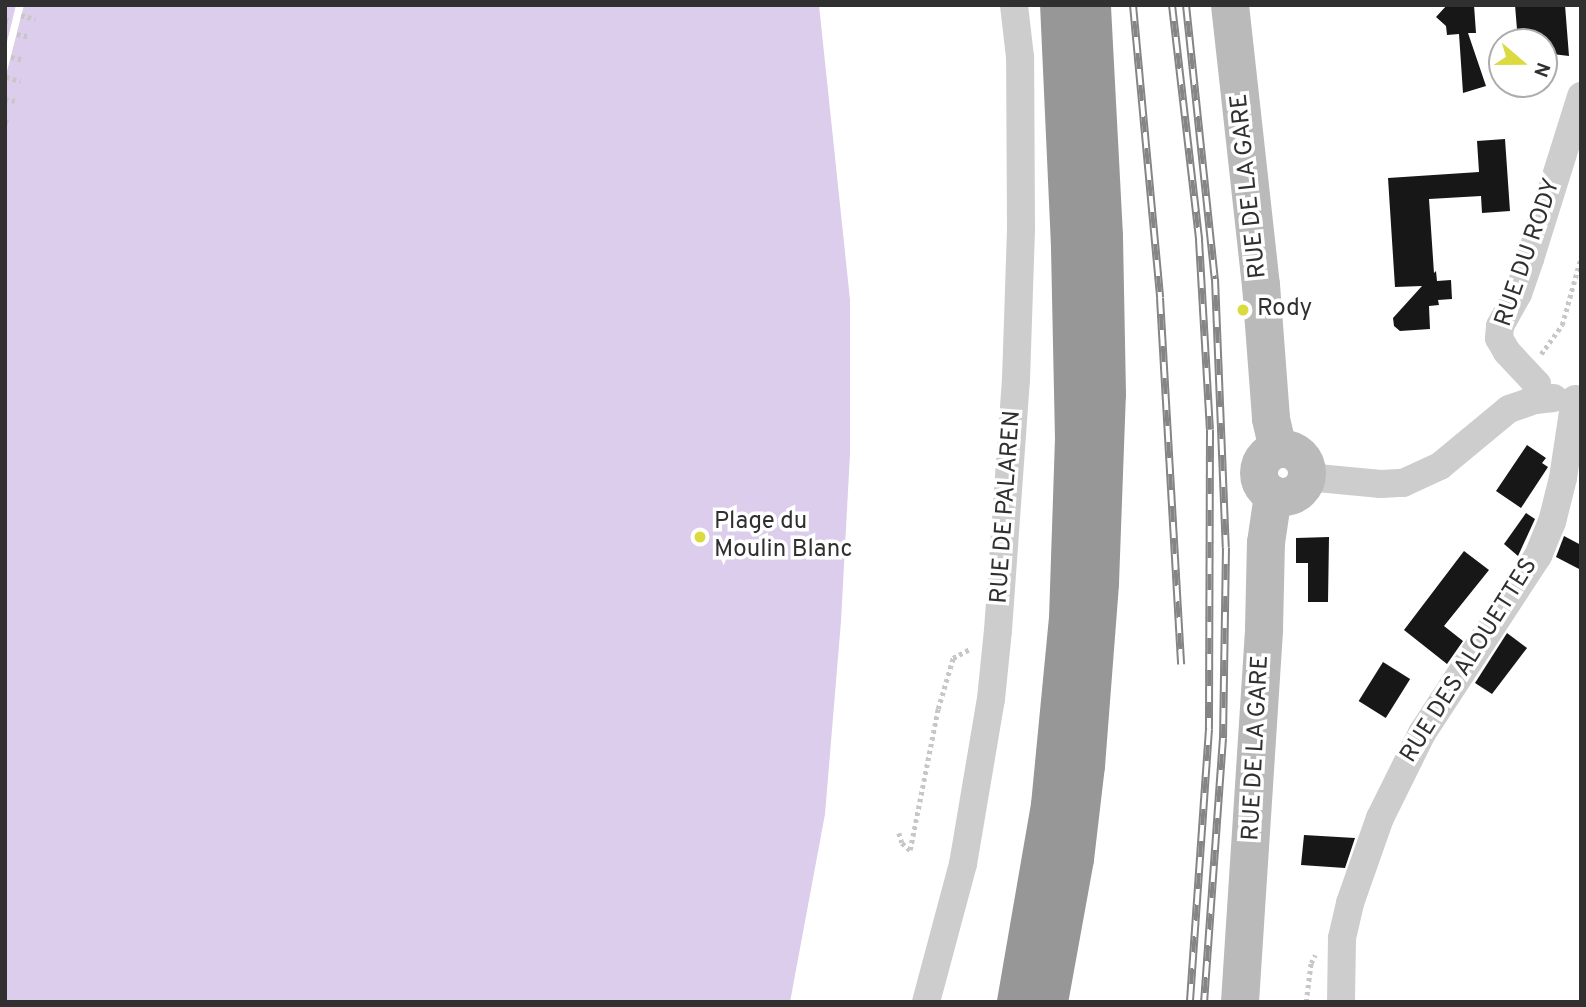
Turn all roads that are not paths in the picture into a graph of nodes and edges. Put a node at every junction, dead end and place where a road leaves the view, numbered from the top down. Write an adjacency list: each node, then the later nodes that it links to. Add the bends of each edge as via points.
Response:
1 (1014, 5): 11 (street, RUE DE PALAREN, via 1020,57 1021,243 998,630 963,863)
2 (1059, 5): 12 (highway, via 1074,439 1068,619 1050,805)
3 (1092, 5): 13 (highway, via 1105,249 1107,394 1100,583 1075,859)
4 (1230, 5): 8 (main road, RUE DE LA GARE, via 1271,419)
5 (1581, 96): 6 (street, RUE DU RODY, via 1518,294 1500,326 1499,338 1507,352 1538,384)
6 (1535, 400): 7 (street); 9 (street, via 1509,409 1440,466 1403,483)
7 (1578, 400): 15 (street, RUE DES ALOUETTES, via 1552,522 1538,556 1422,733 1380,818 1342,938)
8 (1278, 449): 9 (main road, via 1300,455); 10 (main road, via 1260,466 1263,489)
9 (1307, 477): 10 (main road, via 1294,494)
10 (1273, 495): 14 (main road, RUE DE LA GARE, via 1266,543)
11 (926, 1002)
12 (1016, 1002)
13 (1049, 1002)
14 (1240, 1002)
15 (1341, 1002)

